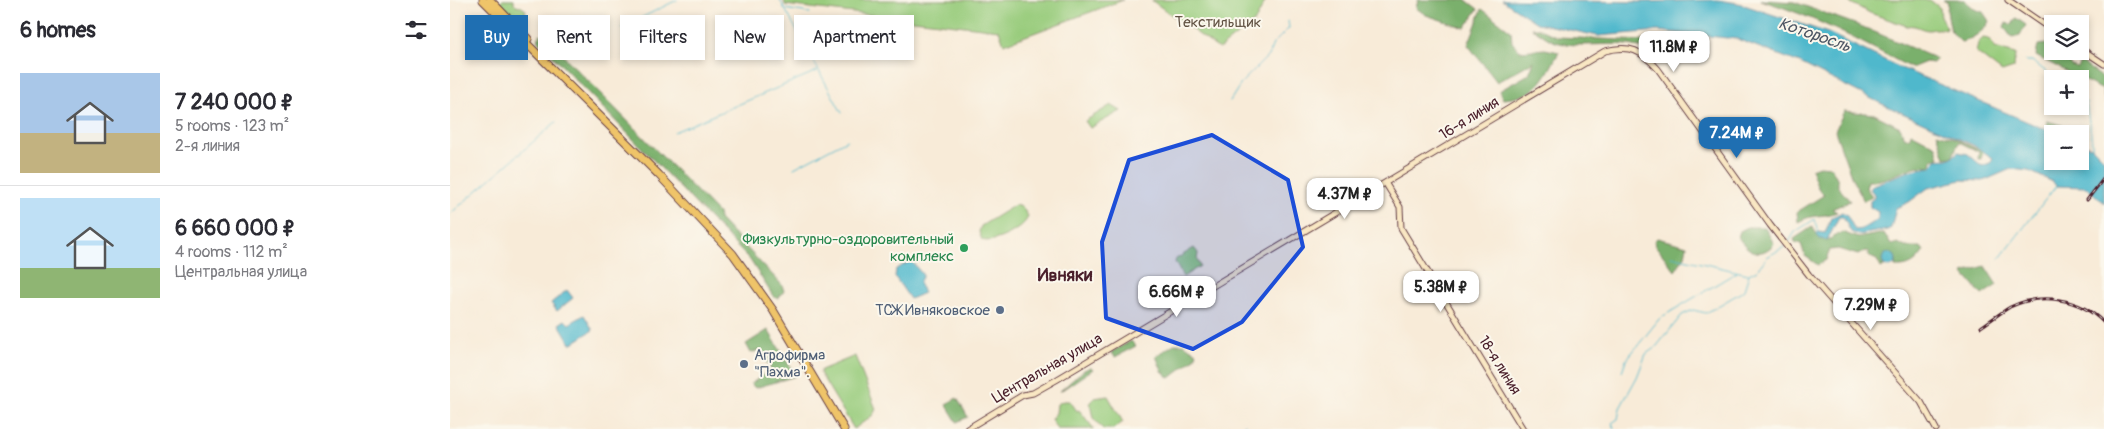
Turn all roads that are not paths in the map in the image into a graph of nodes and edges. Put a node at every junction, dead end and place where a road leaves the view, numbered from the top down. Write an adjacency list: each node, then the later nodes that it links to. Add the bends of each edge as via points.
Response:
1 (483, 0): 7 (highway)
2 (490, 0): 7 (highway)
3 (2008, 0): 4 (street)
4 (2044, 25)
5 (2089, 54): 6 (street)
6 (2104, 64)
7 (604, 119): 11 (highway, via 699,216 748,272)
8 (1386, 184): 9 (street, 16-я линия); 10 (street, 16-я линия, via 1605,51 1636,50 1658,69 1809,275 1921,402); 13 (street, 18-я линия, via 1400,207 1401,228)
9 (1294, 238): 12 (street, Центральная улица, via 1056,380 1023,395)
10 (1936, 428)
11 (844, 429)
12 (967, 429)
13 (1523, 429)

